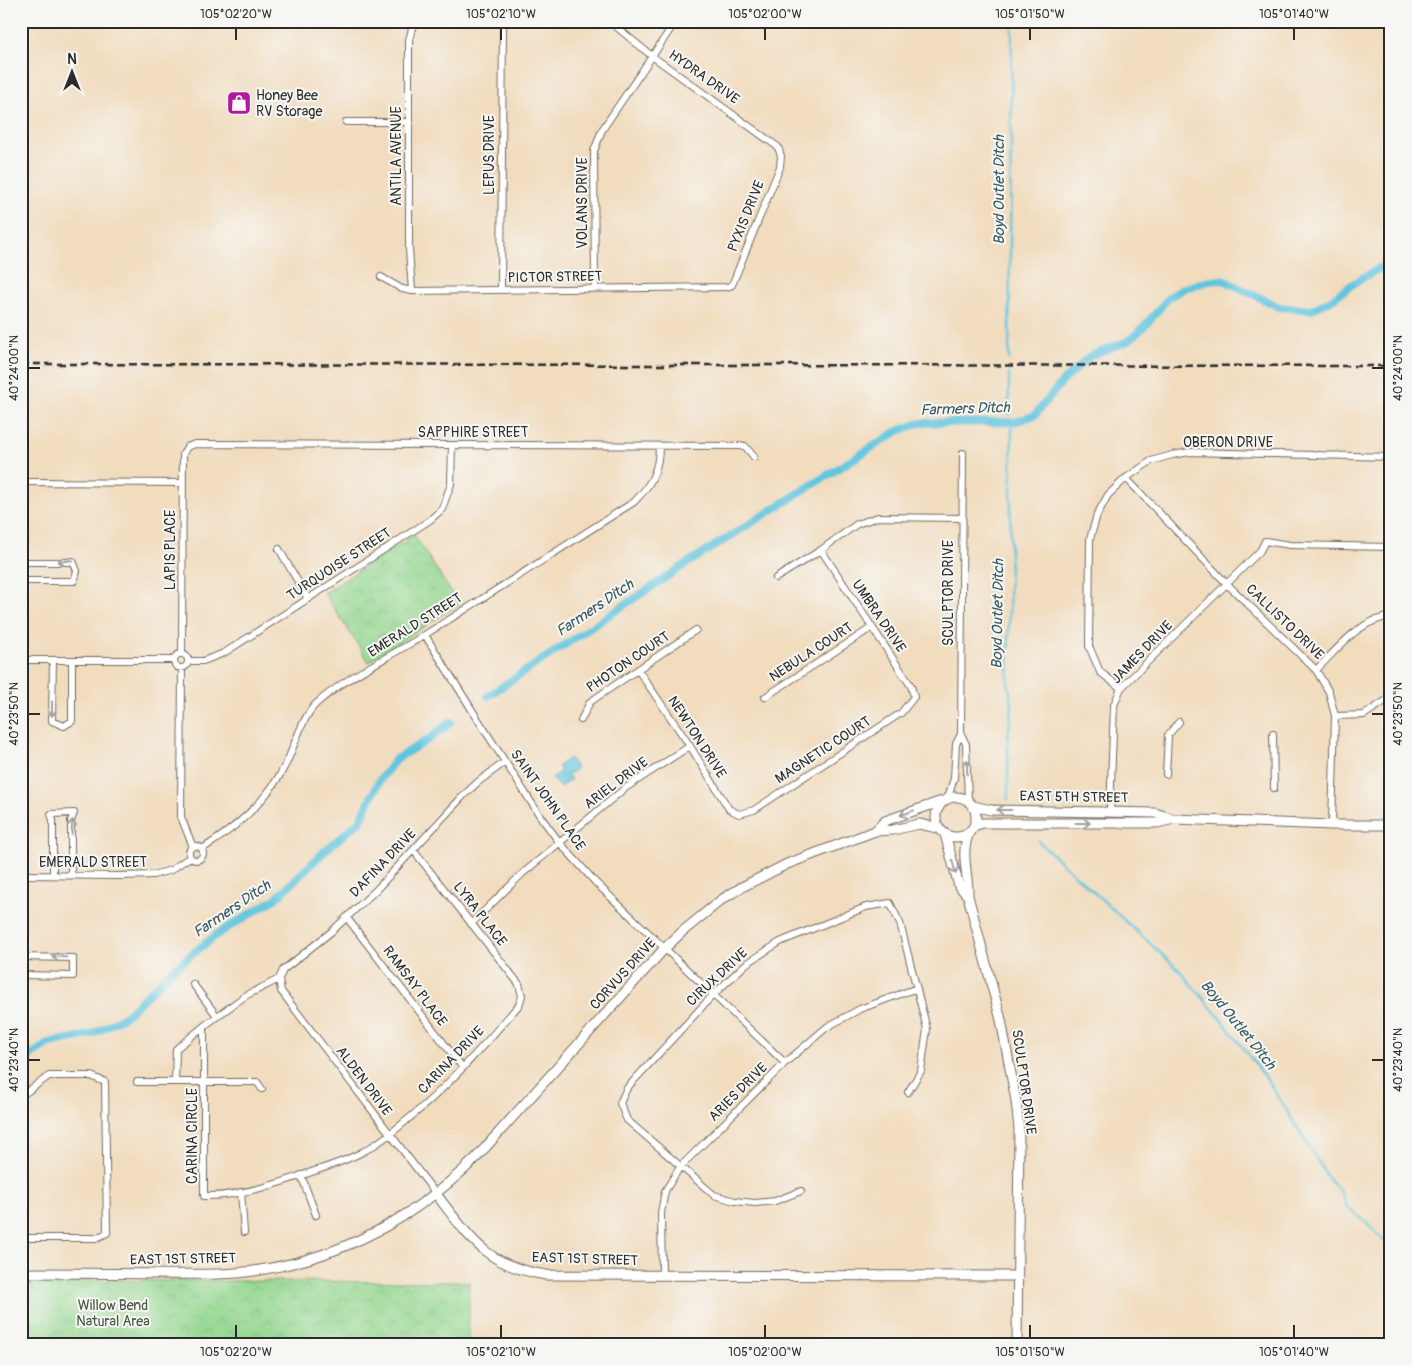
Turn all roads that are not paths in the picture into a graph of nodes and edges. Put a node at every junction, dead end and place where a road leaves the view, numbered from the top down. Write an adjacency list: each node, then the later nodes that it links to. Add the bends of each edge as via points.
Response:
1 (414, 21): 7 (street, ANTILA AVENUE, via 409,40)
2 (501, 21): 12 (street, LEPUS DRIVE)
3 (609, 21): 5 (street, HYDRA DRIVE)
4 (676, 21): 5 (street, VOLANS DRIVE)
5 (652, 56): 8 (street, HYDRA DRIVE, via 775,142); 11 (street, VOLANS DRIVE, via 602,130 594,152)
6 (346, 122): 7 (street)
7 (409, 122): 13 (street, ANTILA AVENUE)
8 (781, 156): 10 (street, PYXIS DRIVE, via 780,167)
9 (381, 278): 13 (street, PICTOR STREET)
10 (732, 285): 11 (street, PICTOR STREET)
11 (595, 289): 12 (street, PICTOR STREET)
12 (501, 290): 13 (street, PICTOR STREET)
13 (412, 291)
14 (452, 445): 15 (street, SAPPHIRE STREET); 16 (street, SAPPHIRE STREET, via 195,444); 31 (street, TURQUOISE STREET, via 451,484 442,508 430,520)
15 (659, 446): 18 (street, SAPPHIRE STREET, via 745,446); 35 (street, EMERALD STREET, via 659,462 652,479 634,502)
16 (187, 447): 22 (street, LAPIS PLACE, via 183,454)
17 (963, 453): 23 (street, SCULPTOR DRIVE)
18 (754, 457)
19 (1391, 457): 20 (street, OBERON DRIVE, via 1190,452 1151,461)
20 (1126, 478): 30 (street, CALLISTO DRIVE); 45 (street, OBERON DRIVE, via 1108,495 1097,514 1090,539 1089,646 1100,672)
21 (21, 482): 22 (street)
22 (183, 483): 36 (street, LAPIS PLACE)
23 (962, 518): 26 (street, via 878,517 857,524); 52 (street, SCULPTOR DRIVE)
24 (1391, 547): 30 (street, JAMES DRIVE, via 1290,545 1265,541 1260,551)
25 (279, 548): 31 (street)
26 (821, 550): 28 (street); 33 (street, UMBRA DRIVE)
27 (21, 562): 29 (street, one-way to 27, via 74,581 77,572 74,561)
28 (776, 578)
29 (21, 581)
30 (1227, 584): 44 (street, CALLISTO DRIVE); 45 (street, JAMES DRIVE)
31 (308, 599): 41 (street, TURQUOISE STREET, via 224,653 204,661)
32 (1391, 616): 44 (street, via 1364,626)
33 (871, 628): 46 (street, NEBULA COURT); 47 (street, UMBRA DRIVE, via 911,686)
34 (696, 630): 43 (street, PHOTON COURT)
35 (425, 635): 55 (street, SAINT JOHN PLACE); 70 (street, EMERALD STREET, via 345,682 315,704 286,764 266,795 242,820)
36 (182, 654): 40 (street); 41 (street)
37 (21, 660): 38 (street)
38 (53, 660): 39 (street); 39 (street, one-way to 39, via 52,721 64,726 72,721)
39 (72, 660): 40 (street)
40 (174, 660): 42 (street, via 177,667)
41 (188, 661): 42 (street)
42 (182, 668): 69 (street, via 181,817)
43 (638, 670): 50 (street, PHOTON COURT, via 590,702); 54 (street, NEWTON DRIVE)
44 (1316, 670): 49 (street, CALLISTO DRIVE, via 1329,692)
45 (1121, 688): 60 (street, JAMES DRIVE, via 1114,705)
46 (764, 697)
47 (914, 697): 61 (street, MAGNETIC COURT, via 901,713 754,810)
48 (1391, 697): 49 (street, via 1364,715)
49 (1335, 716): 63 (street, CALLISTO DRIVE)
50 (581, 720)
51 (1179, 722): 56 (street, via 1168,735)
52 (961, 734): 58 (street, SCULPTOR DRIVE, via 956,744 954,778); 59 (street, SCULPTOR DRIVE, one-way to 52, via 966,744)
53 (1273, 734): 57 (street)
54 (690, 746): 61 (street, NEWTON DRIVE, via 729,809); 68 (street, ARIEL DRIVE, via 624,789)
55 (505, 762): 68 (street, SAINT JOHN PLACE); 71 (street, DAFINA DRIVE, via 464,795)
56 (1166, 774)
57 (1274, 788)
58 (946, 799): 59 (street, via 955,797); 66 (street, via 936,811 936,822); 67 (street, CORVUS DRIVE, one-way to 67, via 885,821)
59 (970, 803): 60 (street, EAST 5TH STREET, one-way to 59, via 991,810); 65 (street, via 975,812)
60 (1110, 811): 62 (street, EAST 5TH STREET, via 1156,812)
61 (739, 814)
62 (1174, 819): 63 (street, EAST 5TH STREET); 65 (street, EAST 5TH STREET, one-way to 62, via 982,823 1157,823)
63 (1332, 825): 64 (street, EAST 5TH STREET)
64 (1391, 825)
65 (972, 829): 66 (street, via 958,837); 76 (street, SCULPTOR DRIVE, via 966,839 964,854)
66 (942, 831): 67 (street, CORVUS DRIVE, via 919,824); 76 (street, SCULPTOR DRIVE, one-way to 76, via 959,886)
67 (875, 832): 79 (street, CORVUS DRIVE, via 787,864 742,887 701,915)
68 (560, 843): 78 (street, ARIEL DRIVE, via 509,885); 79 (street, SAINT JOHN PLACE)
69 (193, 847): 70 (street); 72 (street, via 189,851)
70 (202, 849): 72 (street, via 200,859)
71 (414, 850): 77 (street, DAFINA DRIVE); 78 (street, LYRA PLACE)
72 (190, 857): 75 (street, EMERALD STREET, via 171,870 153,875)
73 (21, 874): 74 (street, EMERALD STREET)
74 (53, 875): 75 (street, EMERALD STREET); 75 (street, one-way to 74, via 71,821 74,813 51,814)
75 (72, 875)
76 (968, 896): 108 (street, SCULPTOR DRIVE, via 1001,1020 1016,1101 1019,1129)
77 (348, 918): 82 (street, DAFINA DRIVE, via 285,968); 90 (street, RAMSAY PLACE)
78 (471, 924): 86 (street, LYRA PLACE, via 519,984)
79 (664, 949): 85 (street, SAINT JOHN PLACE); 102 (street, CORVUS DRIVE, via 475,1159)
80 (21, 957): 81 (street, one-way to 80, via 73,976 74,966 73,958)
81 (21, 975)
82 (279, 979): 87 (street, via 245,996); 97 (street, ALDEN DRIVE, via 281,991)
83 (193, 984): 87 (street)
84 (917, 988): 85 (street, CIRUX DRIVE, via 900,923 890,904 866,907 780,942 746,964); 89 (street, ARIES DRIVE, via 860,1009 827,1027); 95 (street, via 927,1029 921,1071)
85 (713, 994): 89 (street, SAINT JOHN PLACE); 98 (street, CIRUX DRIVE, via 627,1088 620,1103 628,1120)
86 (522, 996): 90 (street, CARINA DRIVE, via 519,1006)
87 (217, 1016): 88 (street)
88 (204, 1026): 92 (street, via 176,1049); 93 (street, CARINA CIRCLE)
89 (785, 1063): 98 (street, ARIES DRIVE)
90 (462, 1068): 97 (street, CARINA DRIVE, via 433,1099)
91 (137, 1082): 92 (street)
92 (175, 1082): 93 (street)
93 (204, 1082): 94 (street, via 256,1082); 100 (street, CARINA CIRCLE, via 204,1196)
94 (262, 1090)
95 (908, 1092)
96 (21, 1096): 105 (street, via 49,1076 91,1076 105,1082 107,1233 96,1238)
97 (389, 1134): 99 (street, CARINA CIRCLE, via 350,1159); 102 (street, ALDEN DRIVE)
98 (680, 1167): 101 (street, via 714,1195 735,1201 774,1201); 107 (street, ARIES DRIVE, via 665,1192 661,1213)
99 (301, 1175): 100 (street, CARINA CIRCLE); 103 (street)
100 (241, 1192): 104 (street)
101 (801, 1192)
102 (436, 1194): 106 (street, EAST 1ST STREET, via 404,1217 358,1241 284,1266 206,1274); 107 (street, EAST 1ST STREET, via 466,1234 497,1260 515,1268 546,1275)
103 (316, 1215)
104 (244, 1232)
105 (21, 1238)
106 (21, 1273)
107 (662, 1276): 108 (street, EAST 1ST STREET)
108 (1016, 1276): 109 (street, SCULPTOR DRIVE)
109 (1017, 1344)

